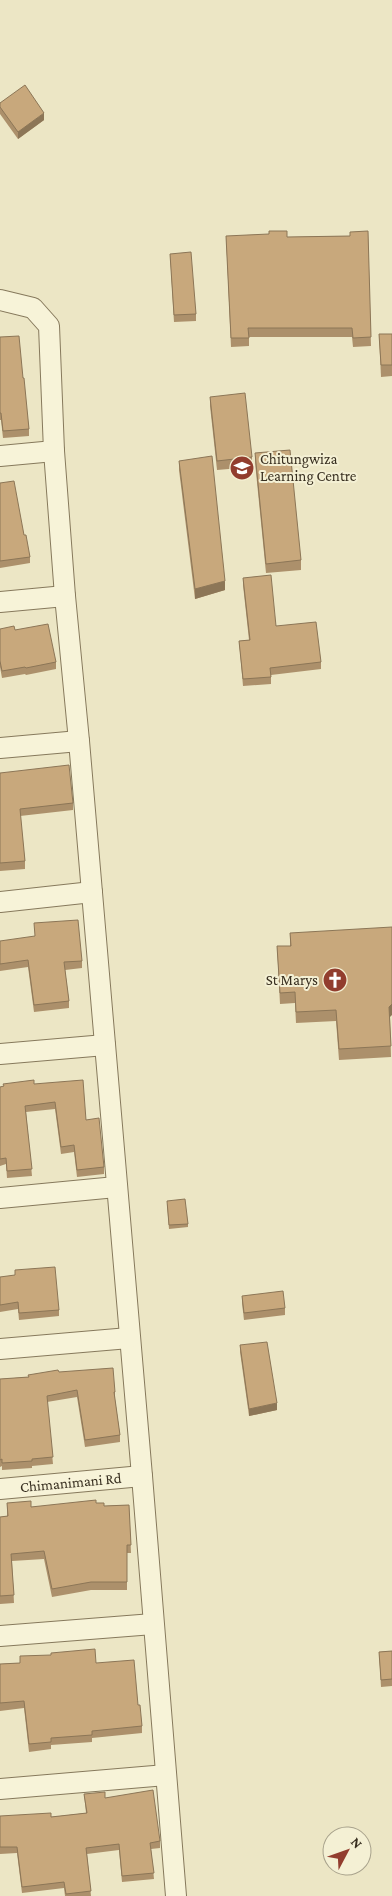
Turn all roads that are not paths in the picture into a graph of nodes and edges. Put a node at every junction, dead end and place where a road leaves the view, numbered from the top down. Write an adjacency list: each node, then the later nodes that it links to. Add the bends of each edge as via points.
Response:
1 (0, 300): 2 (street, via 33,308 49,326)
2 (54, 451): 3 (street); 4 (street)
3 (0, 456)
4 (65, 596): 5 (street); 6 (street)
5 (0, 602)
6 (79, 741): 7 (street); 8 (street)
7 (0, 748)
8 (92, 892): 9 (street); 10 (street)
9 (0, 902)
10 (105, 1045): 11 (street); 12 (street)
11 (0, 1054)
12 (116, 1187): 13 (street); 14 (street)
13 (0, 1198)
14 (129, 1338): 15 (street); 16 (street)
15 (0, 1349)
16 (142, 1476): 17 (street, Chimanimani Rd); 18 (street)
17 (0, 1488)
18 (153, 1624): 19 (street); 20 (street)
19 (0, 1636)
20 (166, 1775): 21 (street); 22 (street)
21 (0, 1789)
22 (176, 1896)

